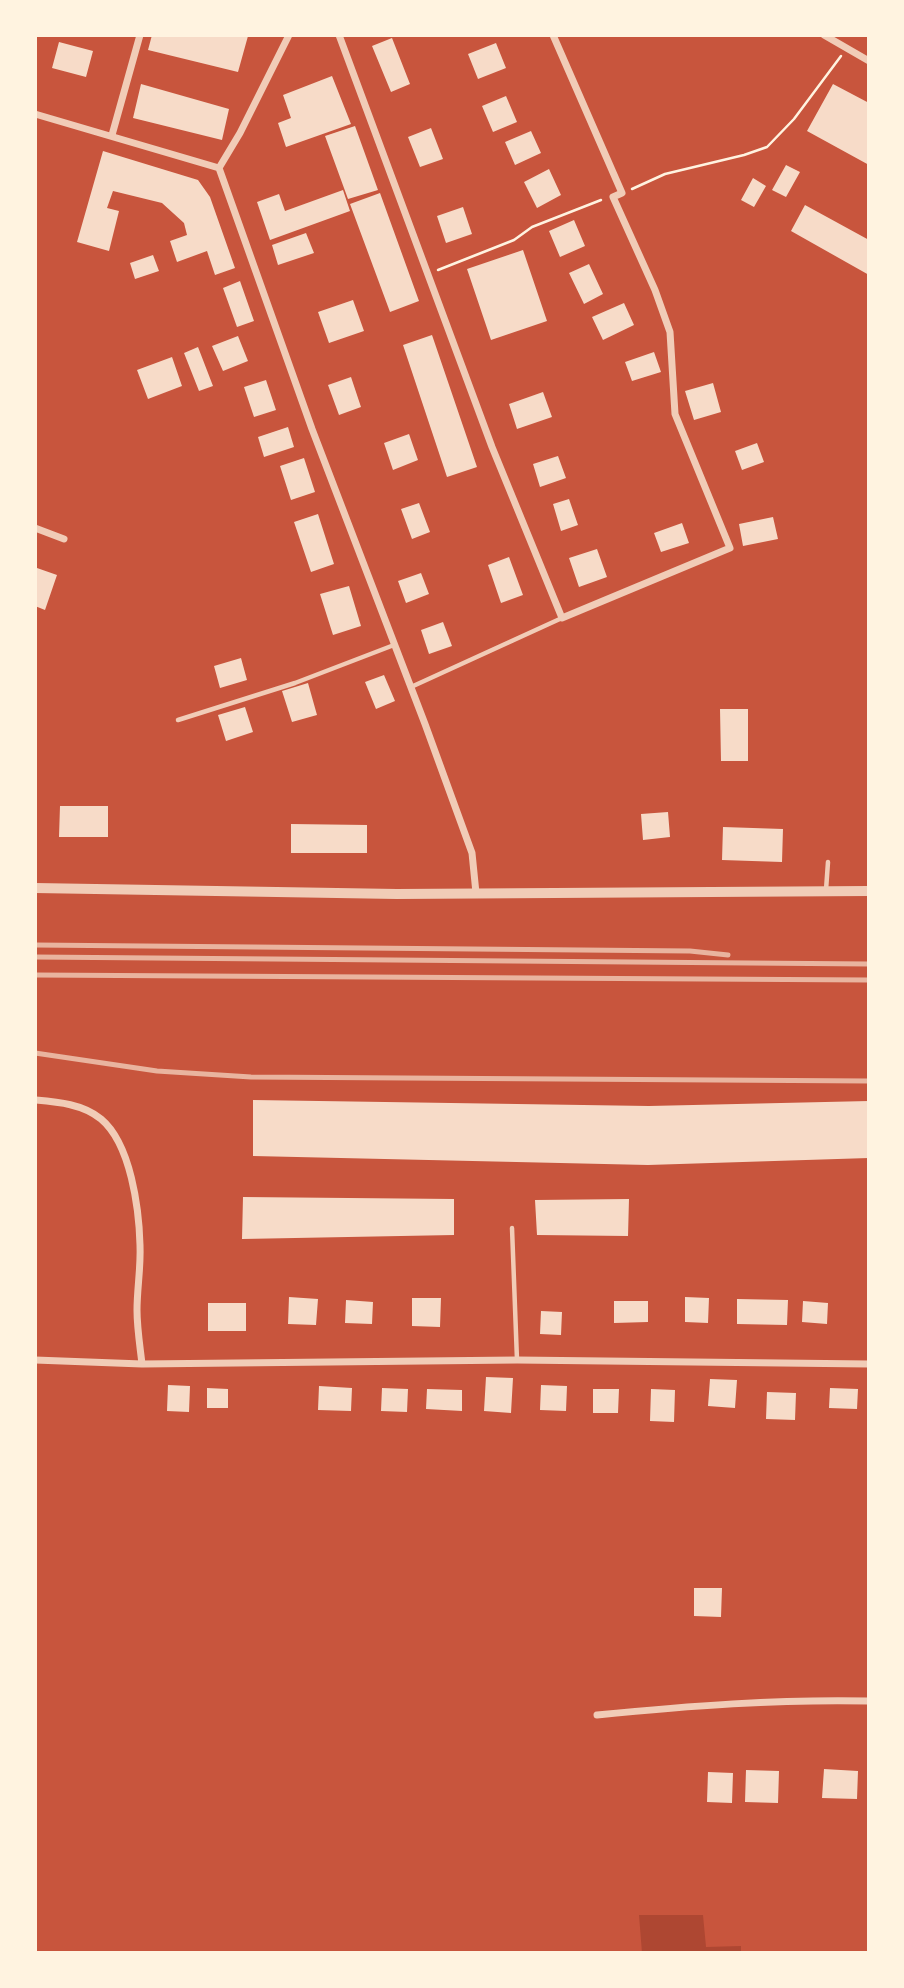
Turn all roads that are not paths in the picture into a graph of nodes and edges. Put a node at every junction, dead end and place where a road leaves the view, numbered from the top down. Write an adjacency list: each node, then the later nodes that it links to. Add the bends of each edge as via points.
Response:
1 (140, 35): 8 (street)
2 (289, 35): 9 (street)
3 (339, 35): 12 (street, via 492,447)
4 (553, 35): 12 (street, via 622,193 613,197 670,332 675,414 730,548)
5 (824, 35): 6 (street)
6 (869, 61)
7 (35, 114): 8 (street)
8 (112, 135): 9 (street)
9 (219, 167): 13 (street)
10 (35, 528): 11 (street)
11 (64, 538)
12 (562, 618): 14 (lane)
13 (395, 645): 14 (street); 15 (lane)
14 (411, 687): 20 (street, via 472,853)
15 (178, 720)
16 (828, 862): 18 (lane)
17 (35, 888): 20 (street)
18 (826, 891): 19 (street); 20 (street)
19 (869, 891)
20 (476, 893)
21 (35, 1100): 25 (street, via 70,1103 101,1119 118,1140 132,1179 141,1247 137,1311)
22 (512, 1228): 24 (lane)
23 (35, 1360): 25 (street)
24 (517, 1360): 25 (street); 26 (street)
25 (142, 1364)
26 (869, 1364)
27 (869, 1701): 28 (street, via 729,1702)
28 (597, 1715)

